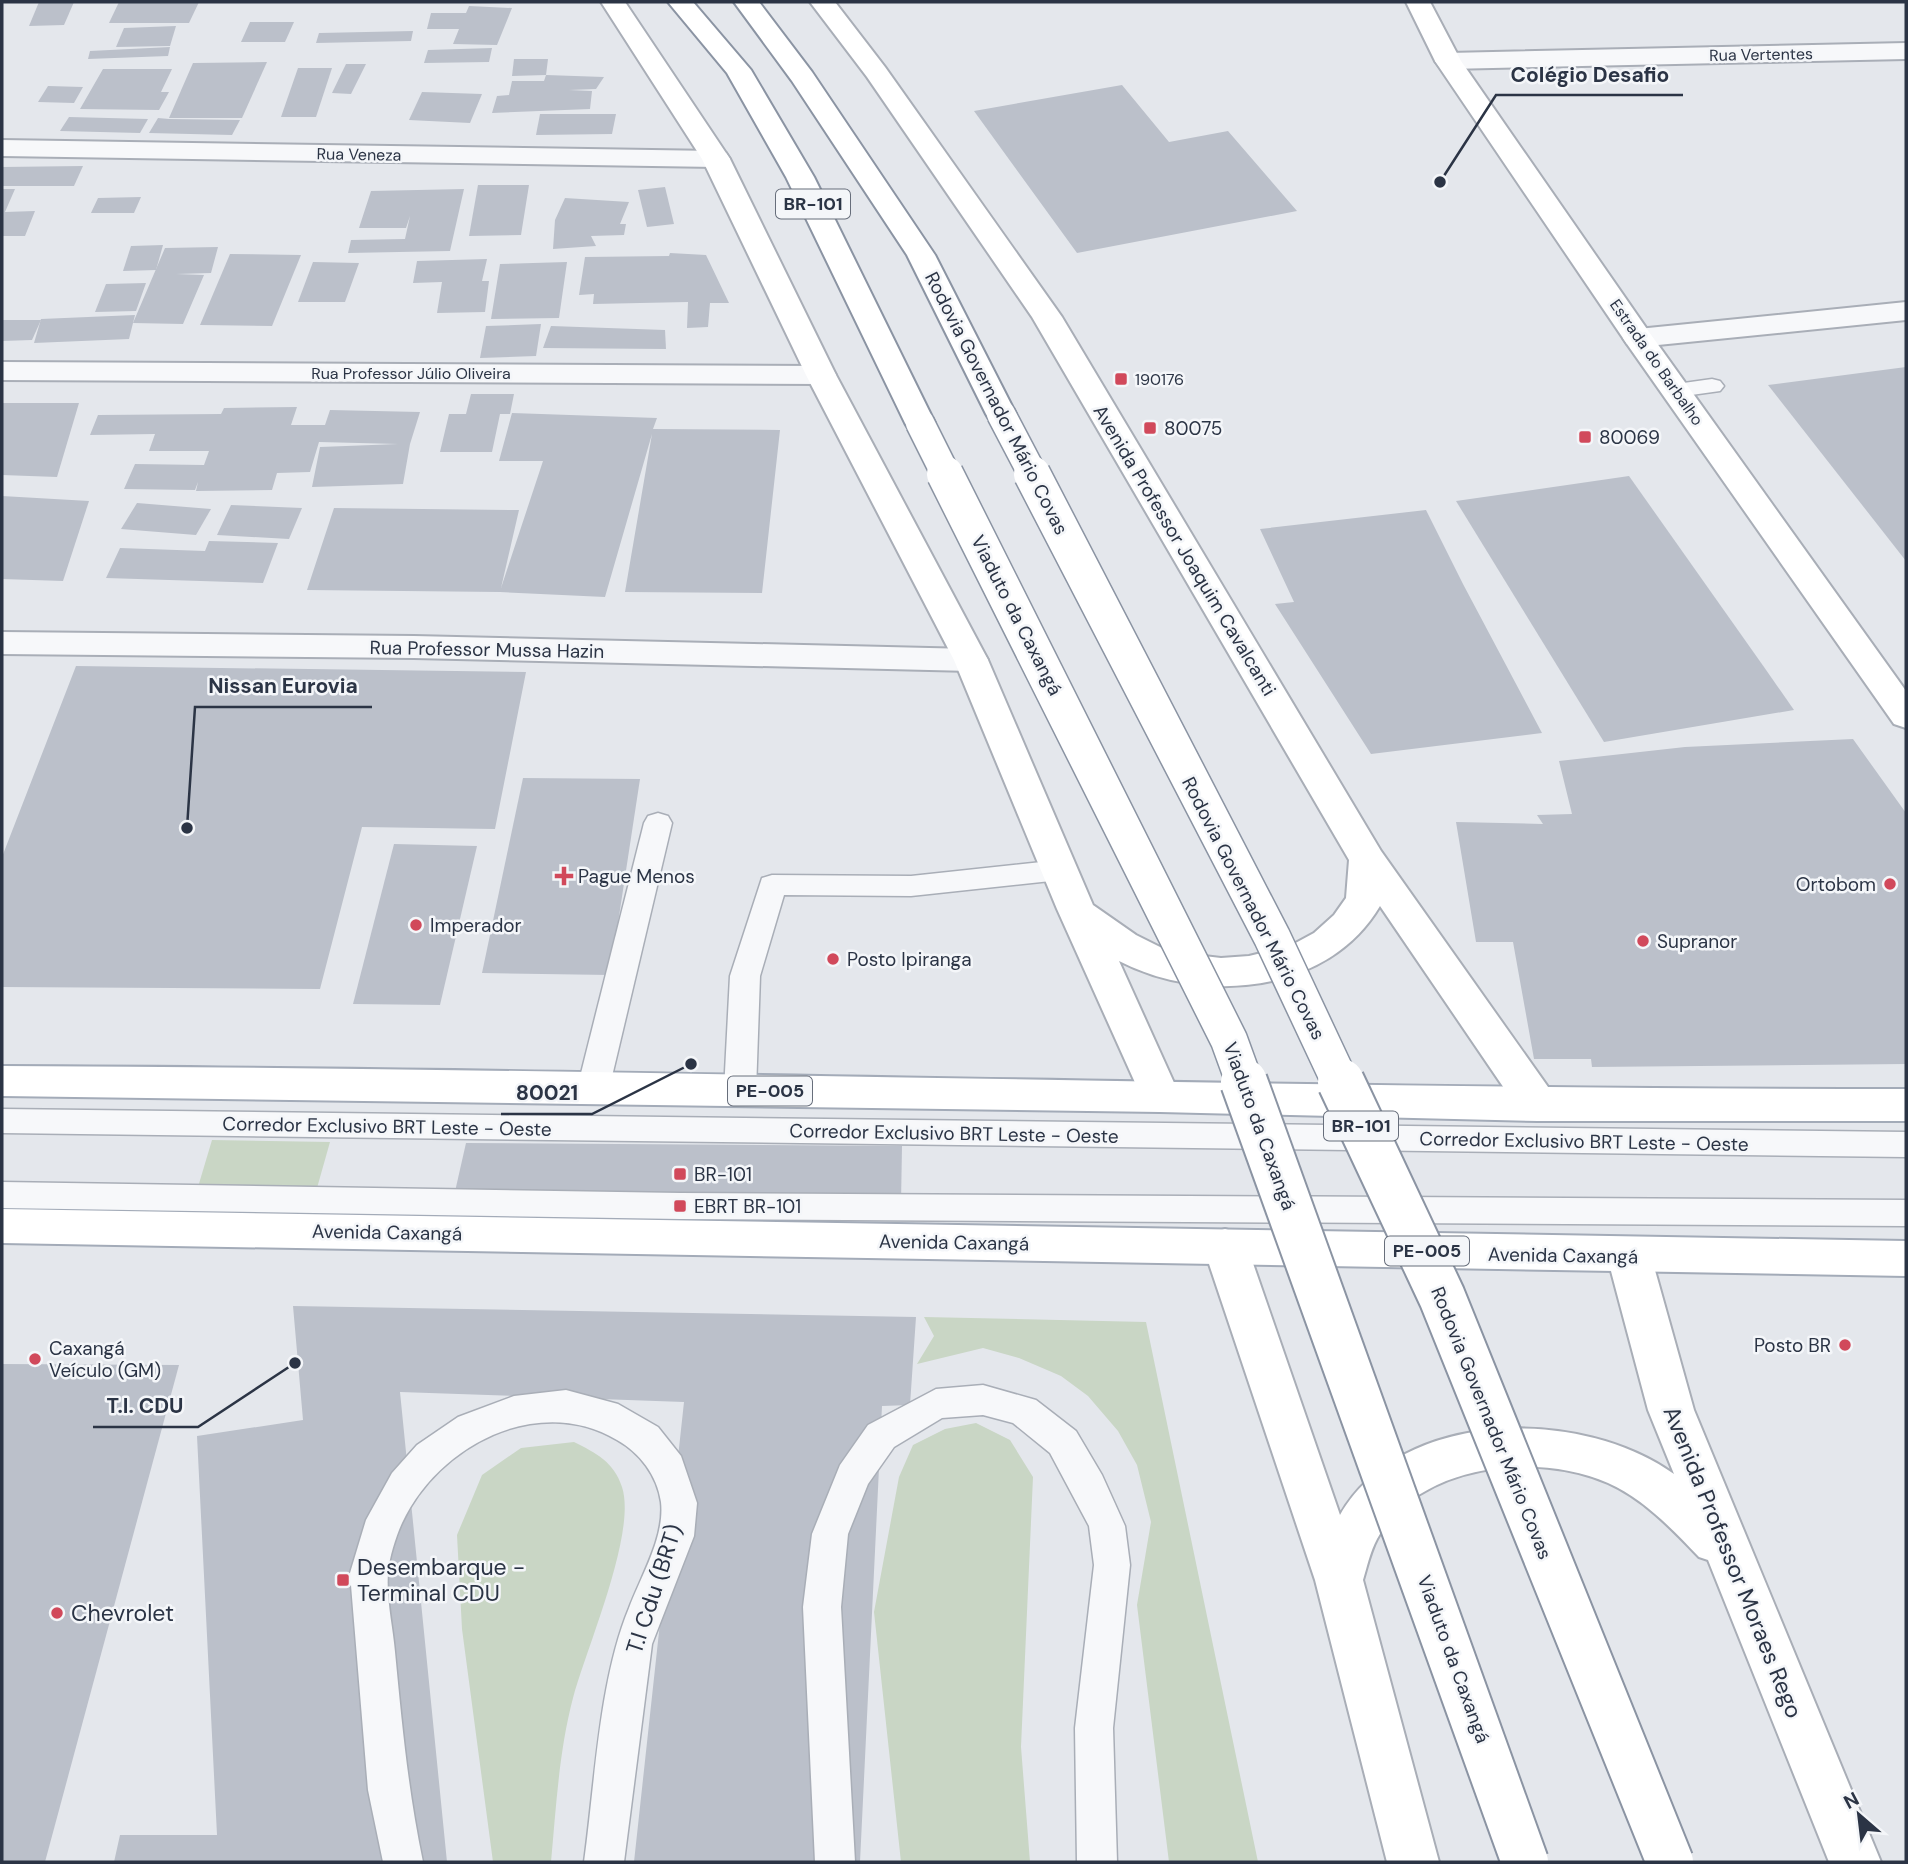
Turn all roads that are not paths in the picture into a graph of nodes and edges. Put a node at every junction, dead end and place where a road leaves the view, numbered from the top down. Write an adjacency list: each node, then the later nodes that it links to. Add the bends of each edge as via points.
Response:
1 (613, 2): 9 (main road)
2 (680, 2): 44 (main road, Viaduto da Caxangá / BR-101, bridge, via 738,70 793,165 1229,1040)
3 (746, 2): 45 (main road, Rodovia Governador Mário Covas / BR-101, bridge, via 803,77 921,255 1272,937 1442,1297)
4 (822, 2): 20 (main road, Avenida Professor Joaquim Cavalcanti, via 1047,317)
5 (1418, 2): 7 (main road, Estrada do Barbalho)
6 (1906, 51): 7 (street, Rua Vertentes)
7 (1448, 61): 11 (main road, Estrada do Barbalho)
8 (2, 148): 9 (street, Rua Veneza)
9 (716, 159): 13 (main road)
10 (1906, 311): 11 (street)
11 (1638, 338): 15 (main road, Estrada do Barbalho)
12 (2, 371): 13 (street, Rua Professor Júlio Oliveira)
13 (821, 375): 17 (main road)
14 (1712, 386): 15 (lane)
15 (1677, 390): 18 (main road, Estrada do Barbalho)
16 (2, 643): 17 (street, Rua Professor Mussa Hazin)
17 (971, 660): 21 (main road)
18 (1906, 716)
19 (657, 823): 24 (lane)
20 (1368, 860): 22 (main road, via 1363,901 1335,937 1288,962 1229,973 1168,965 1114,943); 27 (main road, Avenida Professor Joaquim Cavalcanti)
21 (1060, 870): 22 (main road); 25 (lane, via 911,886 772,885 745,976)
22 (1076, 909): 26 (main road)
23 (2, 1081): 24 (main road, PE-005)
24 (593, 1089): 25 (main road, PE-005)
25 (740, 1091): 26 (main road, PE-005)
26 (1160, 1096): 27 (main road, PE-005)
27 (1538, 1105): 28 (main road, PE-005)
28 (1906, 1105)
29 (2, 1121): 30 (lane, Corredor Exclusivo BRT Leste - Oeste)
30 (1906, 1145)
31 (2, 1195): 32 (lane, via 352,1202)
32 (1906, 1213)
33 (2, 1226): 34 (main road, Avenida Caxangá / PE-005)
34 (1225, 1246): 35 (main road, Avenida Caxangá / PE-005); 38 (main road)
35 (1629, 1256): 36 (main road, Avenida Caxangá / PE-005); 37 (main road, Avenida Professor Moraes Rego, via 1671,1410)
36 (1906, 1259)
37 (1728, 1555): 38 (main road, via 1676,1500 1612,1463 1538,1446 1511,1447 1469,1450 1407,1476 1362,1521); 46 (main road, Avenida Professor Moraes Rego)
38 (1339, 1580): 43 (main road)
39 (403, 1862): 40 (lane, T.I Cdu (BRT), via 388,1790 369,1573 384,1520 405,1484 430,1456 471,1428 514,1411 566,1405 607,1415 645,1438 668,1467 679,1503 676,1536 633,1644)
40 (604, 1862)
41 (835, 1862): 42 (lane, via 822,1607 830,1534 853,1476 881,1436 936,1404 983,1400 1024,1411 1063,1442 1107,1526 1112,1565 1094,1728)
42 (1097, 1862)
43 (1413, 1862)
44 (1525, 1862)
45 (1671, 1862)
46 (1855, 1862)

